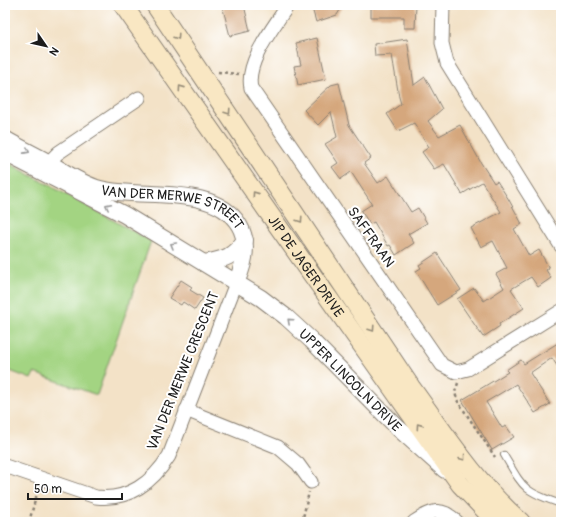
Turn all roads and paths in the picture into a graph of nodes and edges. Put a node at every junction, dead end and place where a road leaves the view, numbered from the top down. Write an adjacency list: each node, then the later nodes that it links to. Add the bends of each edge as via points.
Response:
1 (123, 5): 23 (main road, JIP DE JAGER DRIVE, one-way to 1)
2 (155, 5): 30 (main road, JIP DE JAGER DRIVE, one-way to 30, via 411,387 487,488)
3 (288, 5): 6 (street, via 255,59)
4 (443, 5): 12 (street, via 442,43 447,63)
5 (218, 72): 6 (path)
6 (250, 75): 16 (street, SAFFRAAN, via 254,94 436,359 450,370)
7 (139, 98): 10 (street, via 58,153)
8 (5, 139): 10 (street, one-way to 10)
9 (5, 153): 10 (street)
10 (46, 168): 11 (street, VAN DER MERWE STREET, via 106,191 212,202 232,216 241,227); 13 (street, UPPER LINCOLN DRIVE, one-way to 10)
11 (245, 240): 13 (street, via 229,257); 14 (street, VAN DER MERWE STREET, via 246,249)
12 (561, 246)
13 (204, 263): 14 (street, UPPER LINCOLN DRIVE)
14 (236, 283): 17 (street, VAN DER MERWE CRESCENT); 23 (street, UPPER LINCOLN DRIVE, one-way to 14, via 398,428 286,318 261,298)
15 (561, 311): 16 (street)
16 (463, 372): 19 (path, via 455,392 457,400 494,456)
17 (186, 410): 21 (street, VAN DER MERWE CRESCENT, via 163,465 150,480 132,492 112,498 96,497); 22 (street, via 278,447 298,464)
18 (504, 455): 19 (lane)
19 (510, 464): 24 (lane, via 521,484 530,492)
20 (5, 466): 21 (street, VAN DER MERWE CRESCENT)
21 (41, 478): 25 (path)
22 (311, 482): 26 (path)
23 (460, 484): 29 (main road, JIP DE JAGER DRIVE)
24 (561, 504)
25 (29, 522)
26 (302, 522)
27 (414, 522): 28 (street, via 435,511 444,512)
28 (457, 522)
29 (496, 522)
30 (522, 522)

